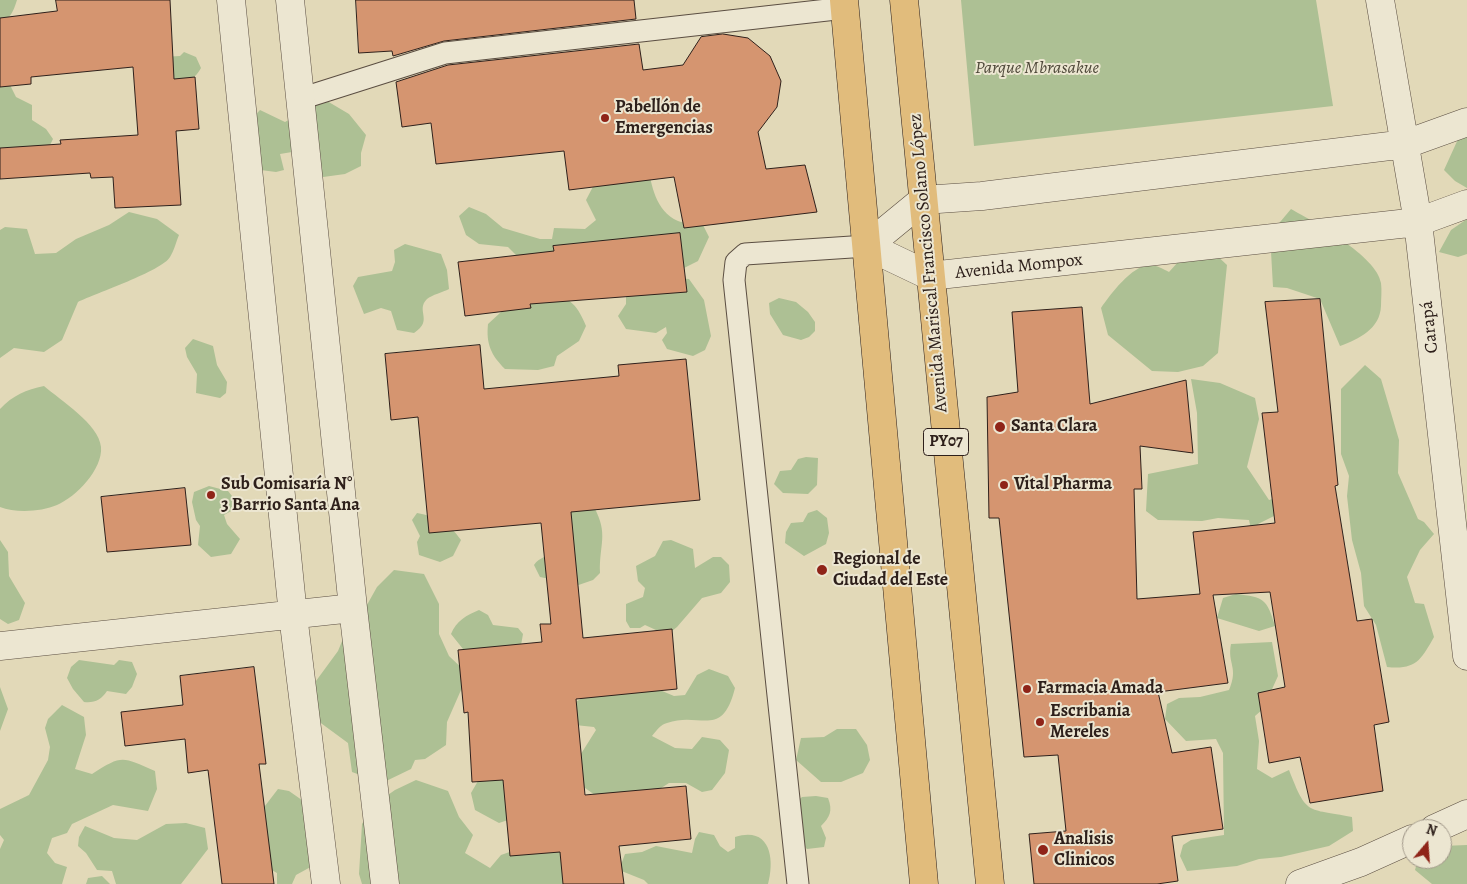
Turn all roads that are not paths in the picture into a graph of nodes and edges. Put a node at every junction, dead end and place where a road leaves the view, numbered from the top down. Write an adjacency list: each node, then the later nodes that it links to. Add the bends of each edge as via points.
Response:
1 (231, 0): 15 (street)
2 (290, 0): 6 (street)
3 (904, 0): 9 (main road, Avenida Mariscal Francisco Solano López / PY07)
4 (1380, 0): 8 (street, Carapá)
5 (845, 4): 6 (lane, via 446,53); 12 (main road)
6 (300, 99): 14 (street)
7 (1467, 122): 8 (street)
8 (1406, 144): 9 (street, via 982,196); 11 (street, Carapá)
9 (923, 200): 12 (street); 13 (main road, Avenida Mariscal Francisco Solano López / PY07)
10 (1467, 204): 11 (street, Avenida Mompox)
11 (1418, 222): 13 (street, Avenida Mompox); 17 (street, Carapá)
12 (867, 246): 13 (street, Avenida Mompox); 23 (lane, via 745,254 736,262 734,280); 24 (main road)
13 (930, 276): 25 (main road, Avenida Mariscal Francisco Solano López / PY07)
14 (353, 608): 15 (street); 22 (street)
15 (293, 615): 16 (street); 21 (street)
16 (0, 646)
17 (1467, 656)
18 (1467, 814): 19 (street)
19 (1452, 821)
20 (1402, 844): 26 (street)
21 (326, 884)
22 (386, 884)
23 (798, 884)
24 (924, 884)
25 (990, 884)
26 (1300, 884)

